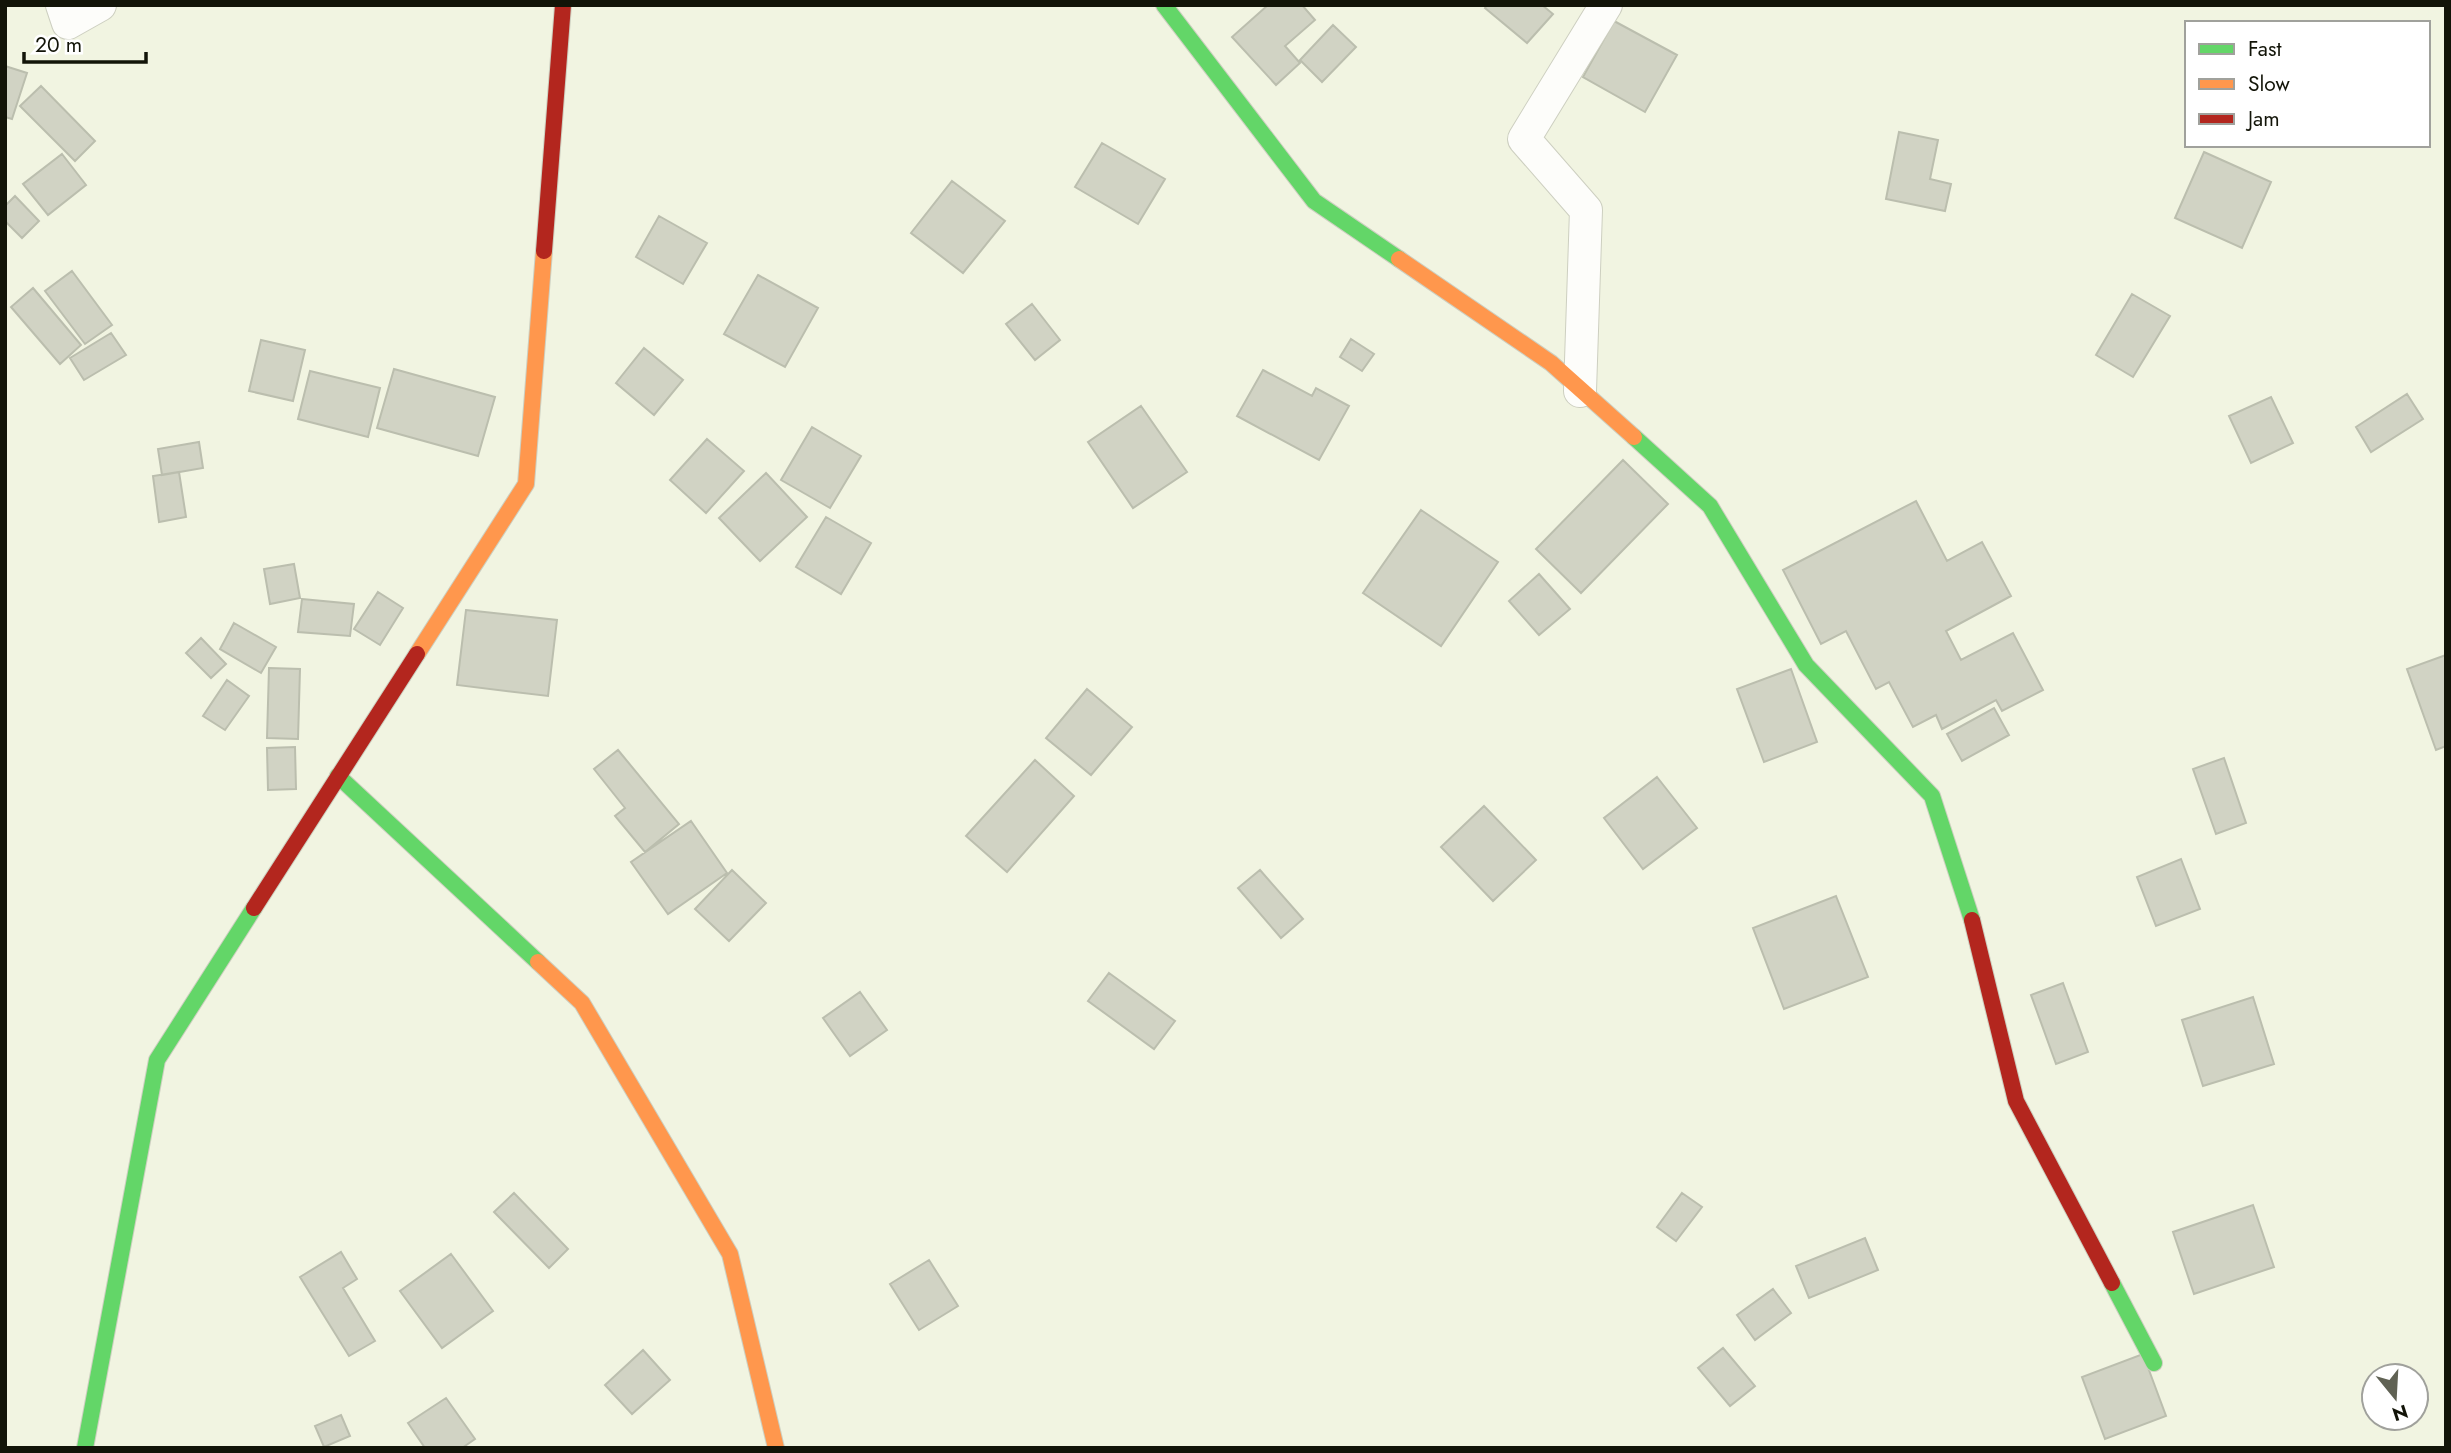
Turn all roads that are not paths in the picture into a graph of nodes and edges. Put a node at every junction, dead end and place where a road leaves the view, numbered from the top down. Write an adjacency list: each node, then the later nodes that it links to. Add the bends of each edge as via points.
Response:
1 (62, 5): 2 (street, via 68,23)
2 (100, 5)
3 (563, 5): 7 (street, via 526,484)
4 (1164, 5): 6 (street, via 1314,201 1551,363)
5 (1606, 5): 6 (street, via 1524,139 1586,210)
6 (1580, 390): 8 (street, via 1710,506 1807,665 1932,796 1982,951 2016,1101)
7 (338, 776): 9 (street, via 157,1060); 10 (street, via 582,1003 730,1254)
8 (2154, 1363)
9 (85, 1448)
10 (776, 1448)

